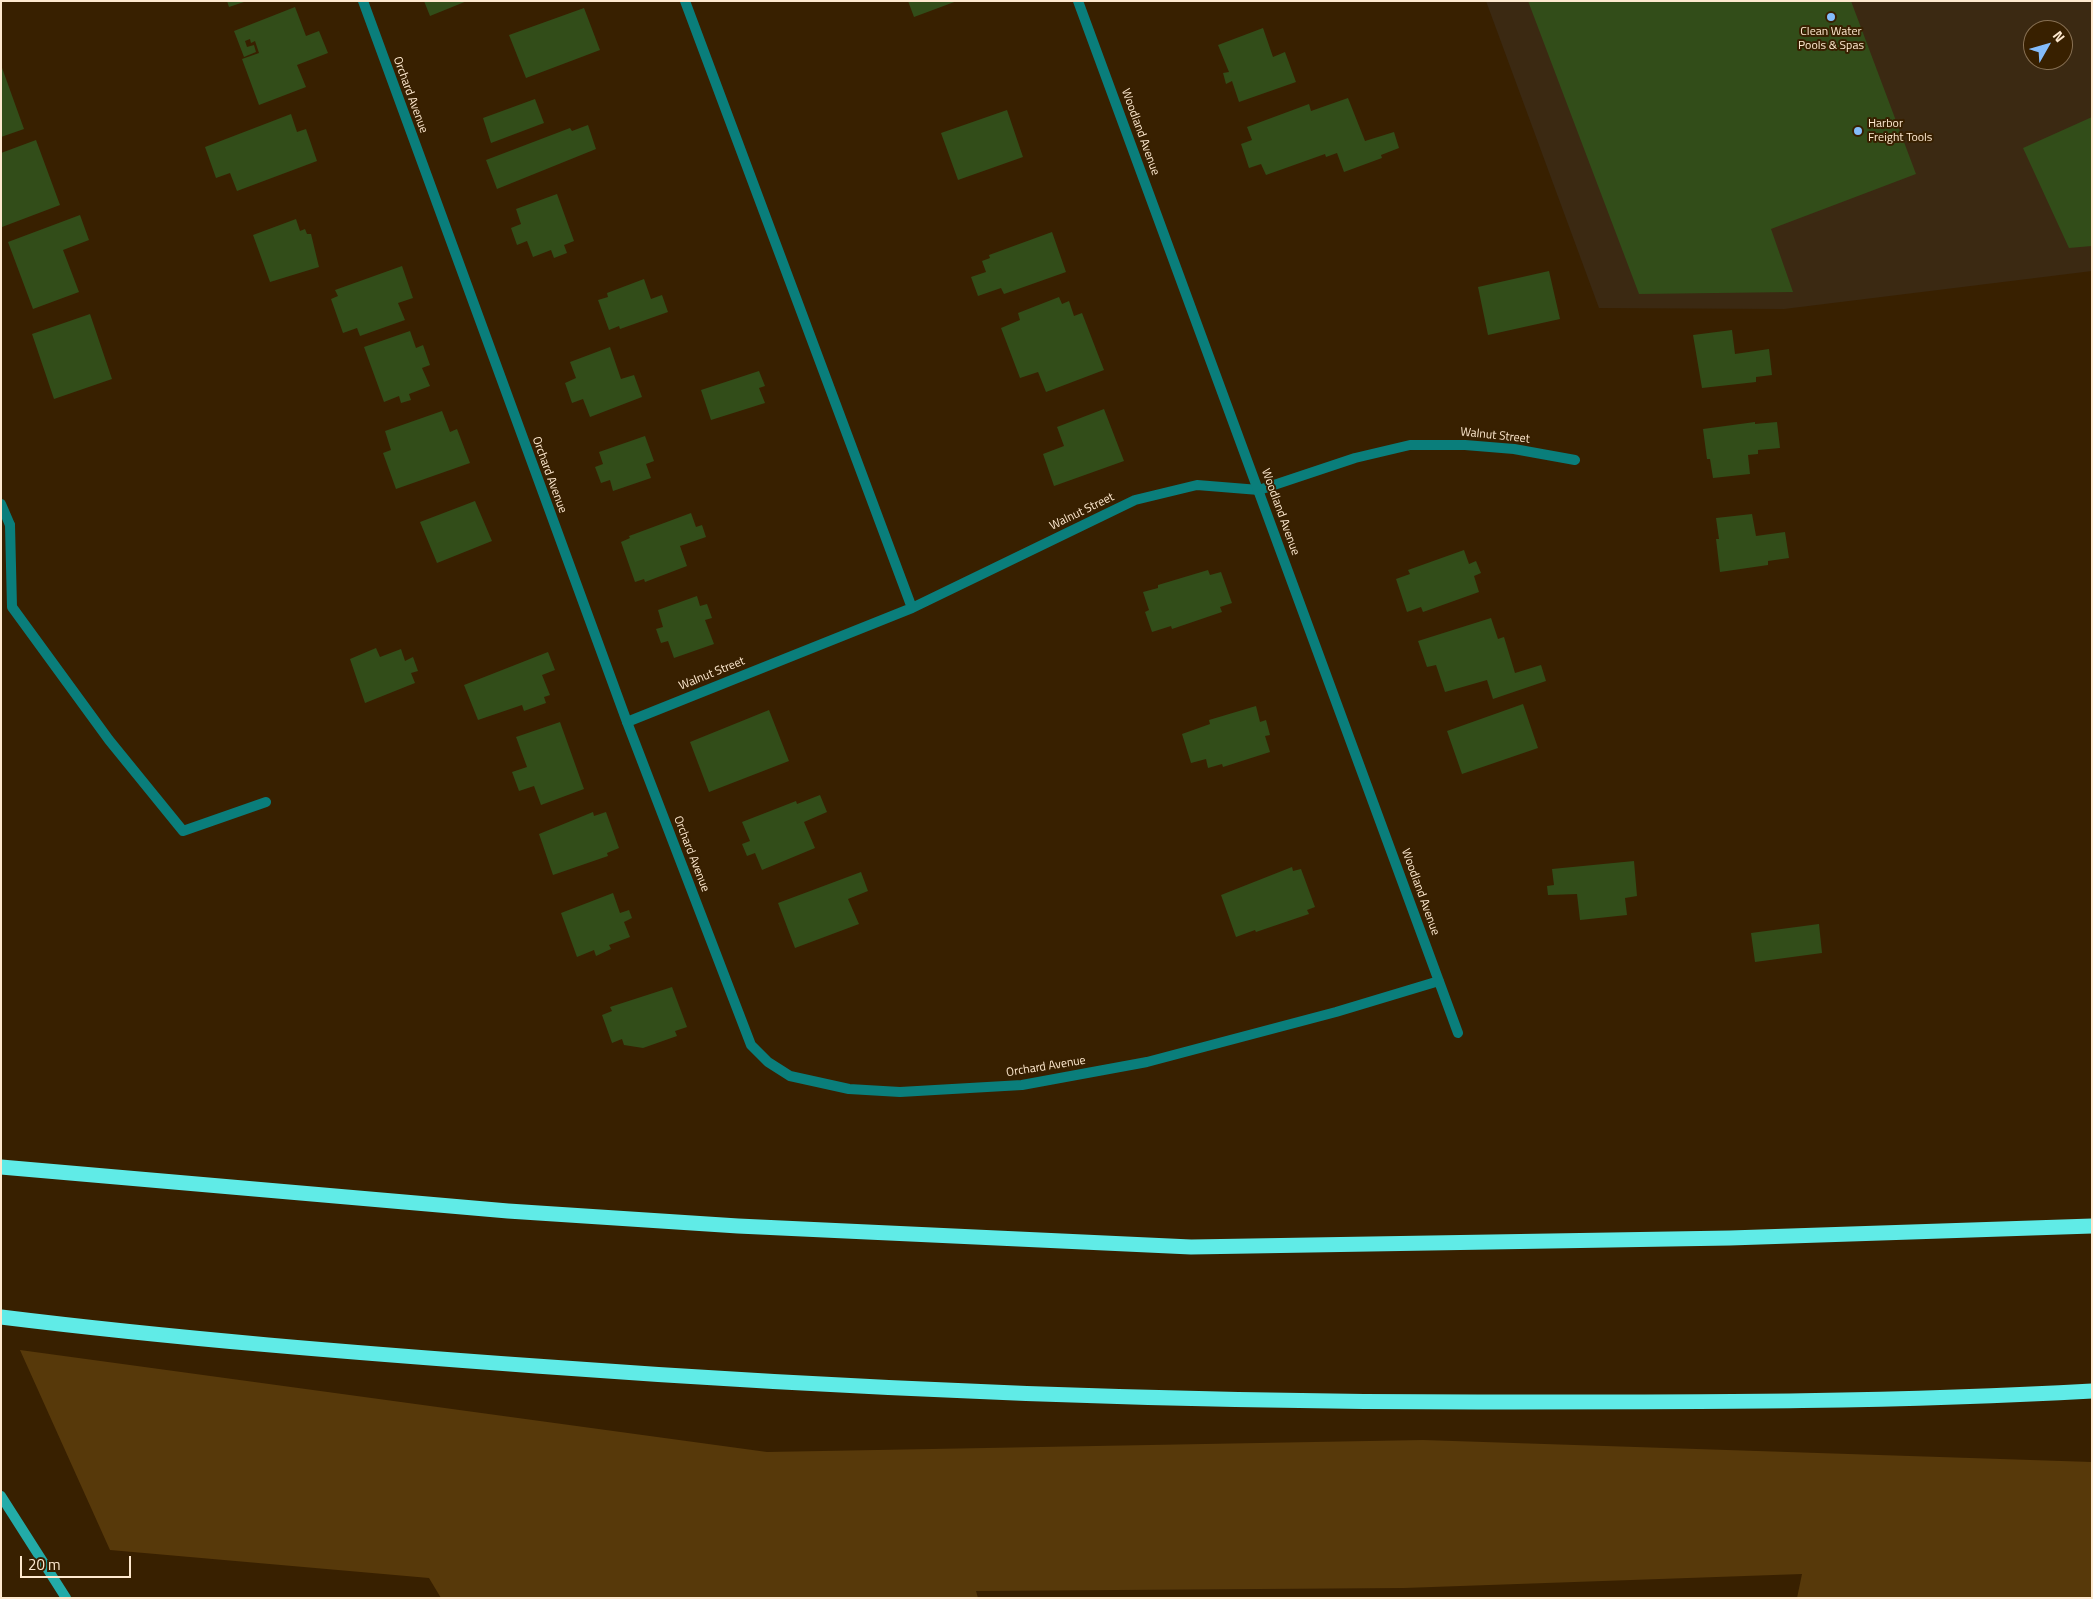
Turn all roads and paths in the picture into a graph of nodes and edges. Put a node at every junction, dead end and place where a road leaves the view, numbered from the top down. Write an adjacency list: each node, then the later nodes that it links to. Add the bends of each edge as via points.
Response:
1 (363, 1): 8 (street, Orchard Avenue)
2 (685, 1): 7 (street)
3 (1078, 1): 5 (street, Woodland Avenue)
4 (1575, 460): 5 (street, Walnut Street, via 1514,449 1410,445 1356,458)
5 (1259, 490): 7 (street, Walnut Street, via 1197,485 1134,500); 10 (street, Woodland Avenue)
6 (1, 504): 9 (street, via 10,525 12,607 109,740 183,831)
7 (912, 608): 8 (street, Walnut Street)
8 (627, 722): 10 (street, Orchard Avenue, via 751,1045 768,1062 790,1076 849,1089 900,1092 1022,1085 1147,1062)
9 (266, 802)
10 (1439, 981): 11 (street, Woodland Avenue)
11 (1458, 1033)
12 (1, 1167): 13 (highway, via 508,1211 738,1226 1190,1247 1740,1238)
13 (2092, 1226)
14 (1, 1317): 15 (highway, via 421,1358 732,1380 1084,1396 1360,1402 1763,1401)
15 (2092, 1391)
16 (1, 1496): 17 (street)
17 (66, 1598)

